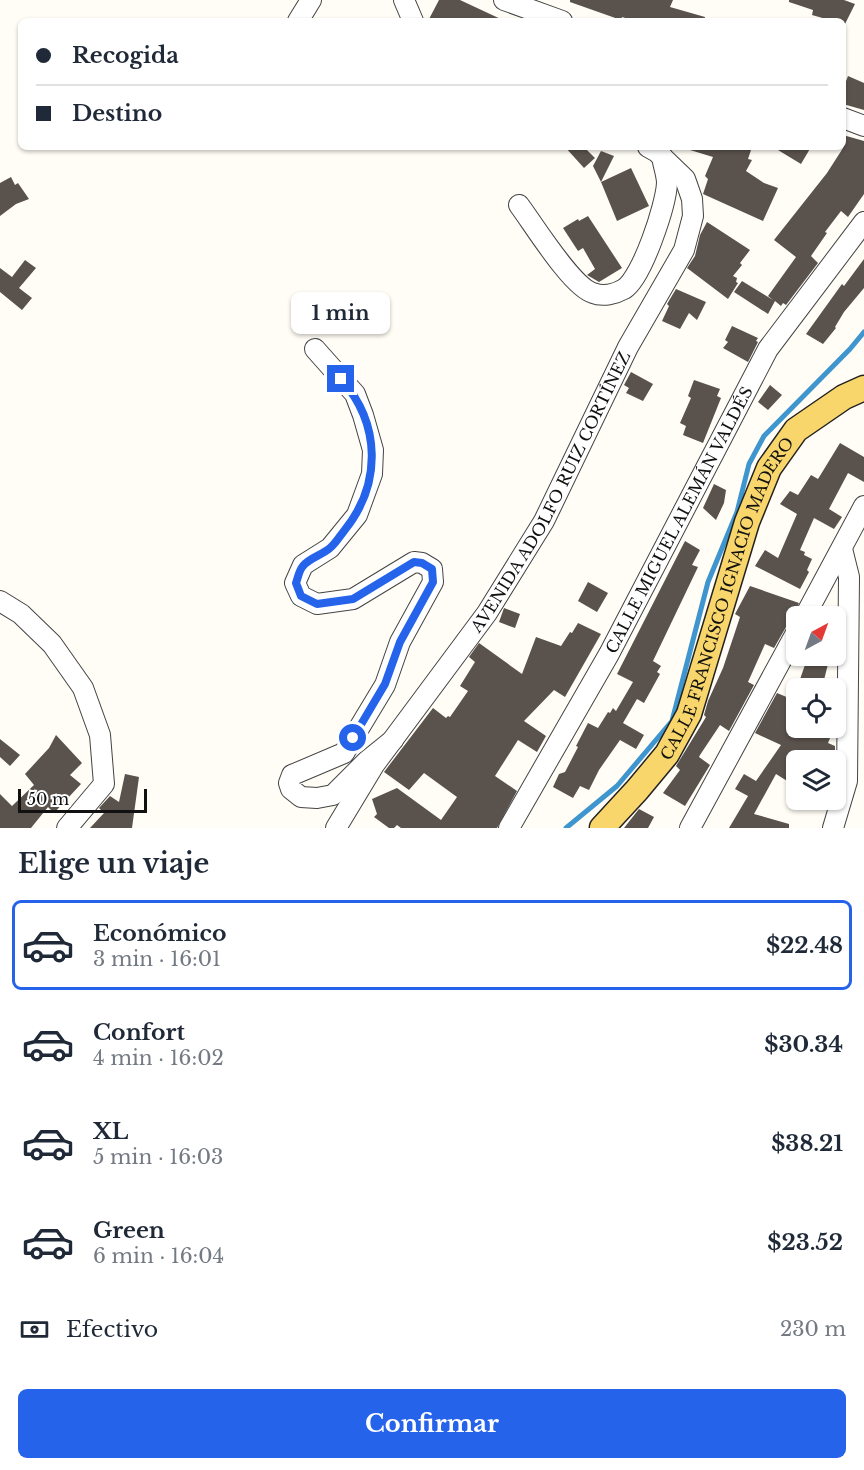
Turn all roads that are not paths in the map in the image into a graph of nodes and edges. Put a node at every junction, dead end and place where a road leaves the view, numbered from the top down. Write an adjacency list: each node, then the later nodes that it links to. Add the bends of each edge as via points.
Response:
1 (311, 0): 4 (street)
2 (404, 0): 5 (street)
3 (504, 0): 6 (street)
4 (300, 18)
5 (412, 18)
6 (554, 18)
7 (846, 119): 8 (street)
8 (864, 126)
9 (655, 152): 10 (street, via 667,183 662,209 642,264 626,288 609,295 592,293 577,284); 20 (street, AVENIDA ADOLFO RUIZ CORTÍNEZ, via 685,179 692,199 693,216 684,250 628,347 544,520 487,613)
10 (519, 205)
11 (864, 222): 23 (street, CALLE MIGUEL ALEMÁN VALDÉS, via 768,349 609,654)
12 (315, 350): 20 (street, via 355,394 373,450 372,474 357,515 330,548 303,565 296,583 301,596 317,604 353,599 414,562 432,569 433,582 400,642 385,684 344,753 292,775 291,789 301,797 333,795)
13 (864, 388): 24 (main road, CALLE FRANCISCO IGNACIO MADERO, via 796,430 769,468 747,522 688,714 667,754)
14 (864, 506): 15 (street)
15 (842, 549): 16 (street); 18 (street)
16 (856, 580): 26 (street, via 847,781)
17 (0, 601): 21 (street, via 21,614 52,644 83,688 100,735 104,784)
18 (811, 606)
19 (786, 651): 25 (street)
20 (393, 740): 22 (street, AVENIDA ADOLFO RUIZ CORTÍNEZ)
21 (67, 828)
22 (336, 828)
23 (509, 828)
24 (602, 828)
25 (690, 828)
26 (833, 828)

